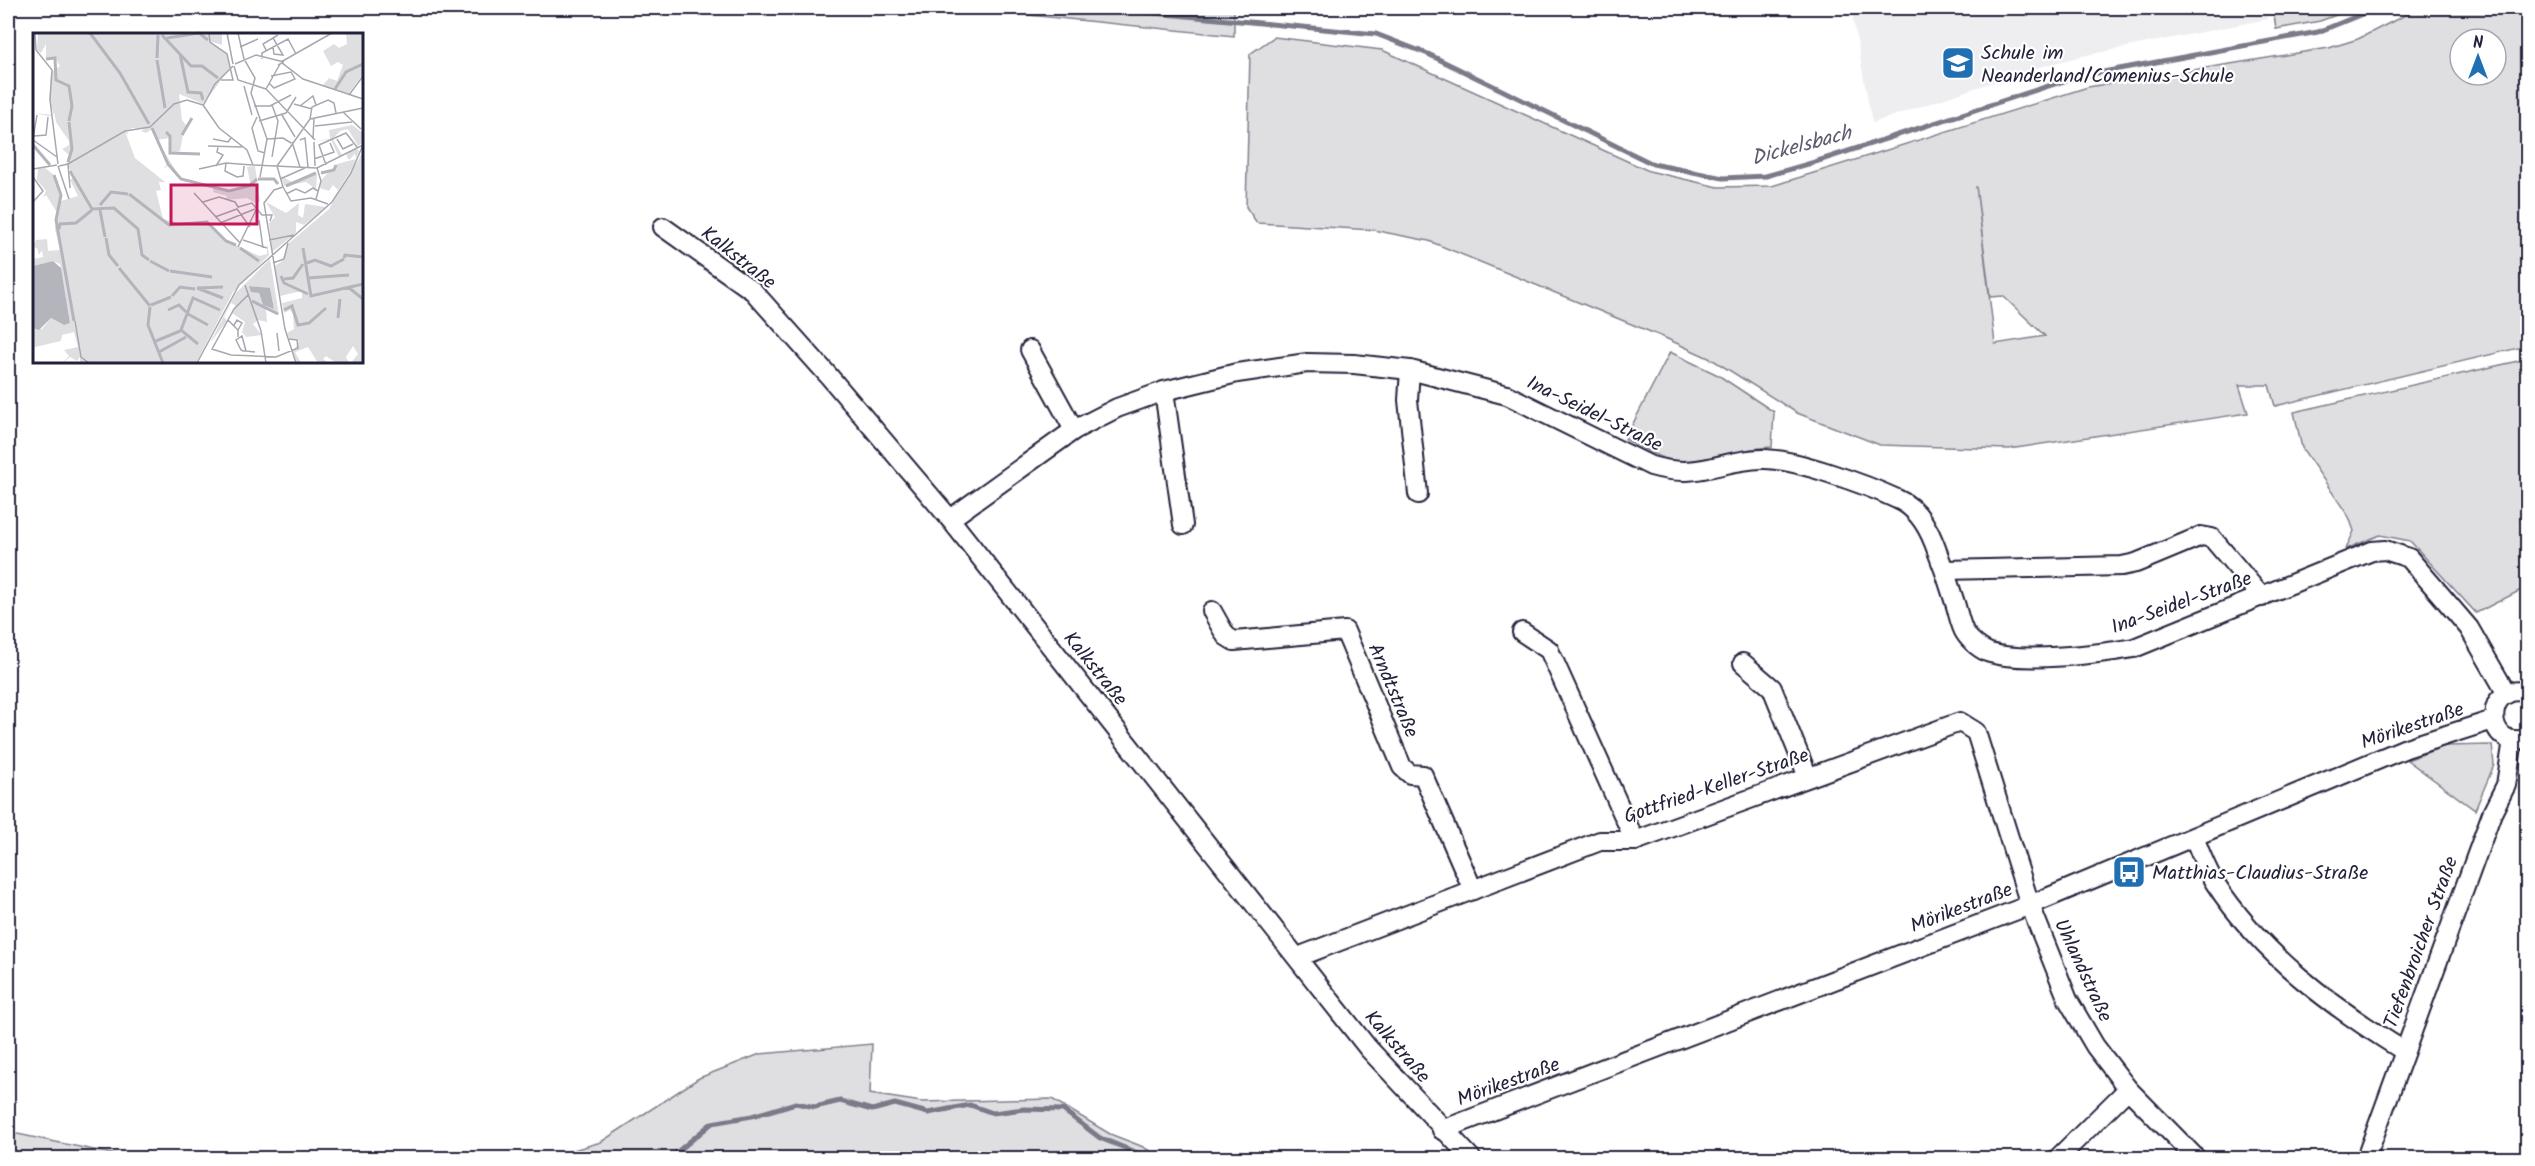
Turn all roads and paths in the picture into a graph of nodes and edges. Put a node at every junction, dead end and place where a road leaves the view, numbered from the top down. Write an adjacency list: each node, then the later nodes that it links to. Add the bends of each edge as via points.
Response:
1 (663, 228): 7 (street, Kalkstraße, via 753,291)
2 (1030, 350): 5 (street)
3 (1410, 370): 4 (street, Ina-Seidel-Straße, via 1307,363 1237,373); 6 (street, via 1408,400); 9 (street, Ina-Seidel-Straße, via 1507,395 1651,466 1669,471 1692,473 1760,459 1783,459 1899,499 1917,513 1929,530)
4 (1164, 391): 5 (street, Ina-Seidel-Straße); 8 (street)
5 (1074, 430): 7 (street, Ina-Seidel-Straße)
6 (1418, 494)
7 (950, 519): 23 (street, Kalkstraße)
8 (1183, 525)
9 (1945, 570): 10 (street, via 2122,566 2201,536 2212,538); 10 (street, Ina-Seidel-Straße, via 1965,633 1977,646 2009,656 2095,655 2134,648)
10 (2262, 597): 15 (street, Ina-Seidel-Straße, via 2372,551 2398,552 2409,558 2469,628)
11 (1212, 611): 21 (street, Arndtstraße, via 1226,636 1234,641 1344,631 1402,767 1410,774 1423,775)
12 (1522, 632): 20 (street, via 1550,650)
13 (1743, 663): 18 (street, via 1772,688)
14 (2528, 693): 15 (street)
15 (2507, 694): 16 (street, via 2499,700)
16 (2493, 720): 17 (street, via 2504,736); 19 (street, Mörikestraße, via 2406,748)
17 (2520, 739): 24 (street, Tiefenbroicher Straße)
18 (1808, 777): 20 (street, Gottfried-Keller-Straße); 22 (street, Gottfried-Keller-Straße, via 1953,723 1968,725 1976,732)
19 (2194, 837): 22 (street, Mörikestraße); 24 (street, via 2214,882 2273,953 2321,997)
20 (1635, 841): 21 (street, Gottfried-Keller-Straße, via 1600,841)
21 (1473, 890): 23 (street, Gottfried-Keller-Straße)
22 (2030, 905): 25 (street, Uhlandstraße, via 2068,1000 2095,1046); 26 (street, Mörikestraße)
23 (1298, 957): 26 (street, Kalkstraße, via 1368,1048)
24 (2404, 1051): 30 (street, Tiefenbroicher Straße)
25 (2128, 1089): 28 (street); 29 (street, Uhlandstraße)
26 (1442, 1130): 27 (street, Kalkstraße)
27 (1471, 1158)
28 (2058, 1158)
29 (2196, 1158)
30 (2366, 1158)

